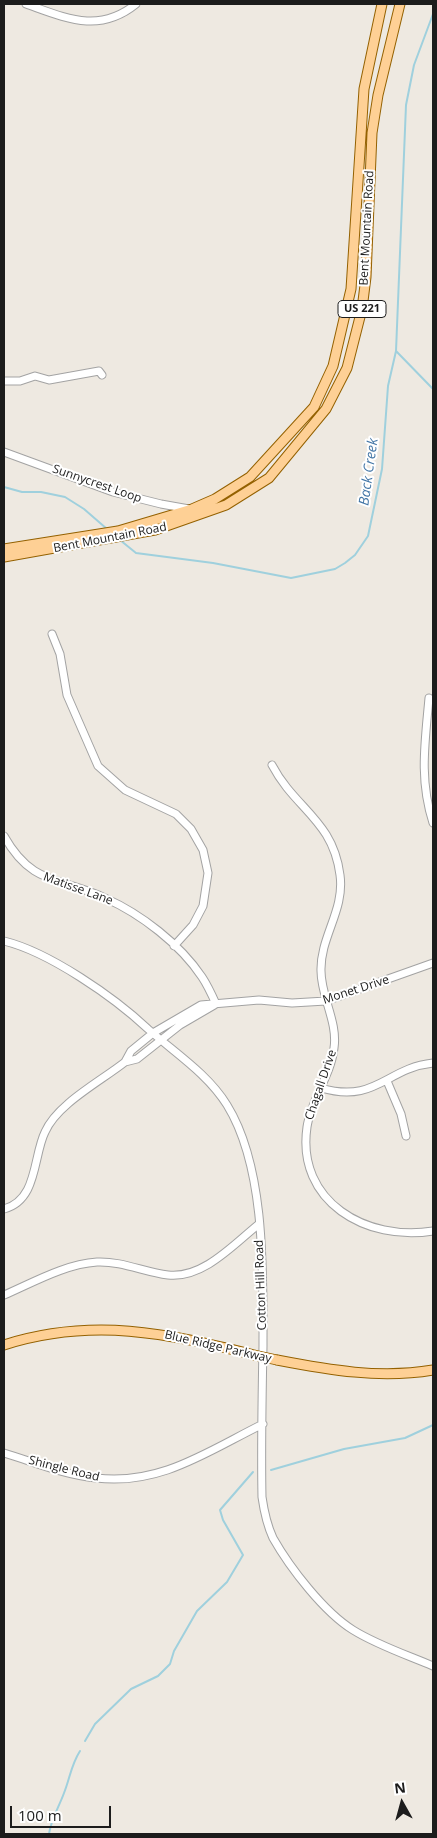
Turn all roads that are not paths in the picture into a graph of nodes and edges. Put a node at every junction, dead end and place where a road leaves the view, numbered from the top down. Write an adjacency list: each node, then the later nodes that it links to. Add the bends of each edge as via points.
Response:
1 (26, 4): 2 (street, via 66,18 91,22 117,16)
2 (136, 4)
3 (382, 4): 8 (main road, Bent Mountain Road / US 221, via 364,89 351,289 329,378 314,407 250,477)
4 (400, 4): 10 (main road, Bent Mountain Road / US 221, via 378,95 362,309 347,368 326,409 269,478 226,505 169,527 123,538)
5 (102, 375): 6 (street, via 98,371 49,380 35,376 20,381)
6 (4, 380)
7 (4, 452): 8 (street, Sunnycrest Loop, via 113,492)
8 (192, 509): 9 (main road, Bent Mountain Road / US 221, via 118,531)
9 (4, 549)
10 (4, 557)
11 (52, 634): 17 (street, via 60,654 67,695 98,766 125,790 176,814 192,829 203,850 208,873 206,896 198,916)
12 (429, 698): 14 (street, via 423,775)
13 (272, 765): 19 (street, Chagall Drive, via 285,787 323,827 339,864 340,898 321,960)
14 (433, 823)
15 (4, 836): 17 (street, Matisse Lane, via 18,858 38,875 120,905)
16 (4, 941): 21 (street, Cotton Hill Road, via 36,954 95,987)
17 (174, 946): 20 (street, Matisse Lane, via 201,975)
18 (433, 963): 19 (street, Monet Drive)
19 (326, 1001): 20 (street, Monet Drive, via 251,1000); 26 (street, Chagall Drive, via 333,1026 334,1048)
20 (216, 1004): 21 (street, Monet Drive, via 189,1010); 22 (street, Monet Drive)
21 (152, 1033): 22 (street, Cotton Hill Road); 23 (street, Monet Drive)
22 (162, 1040): 23 (street, Monet Drive, via 137,1059); 29 (street, Cotton Hill Road, via 210,1083 232,1113 247,1156)
23 (125, 1062): 28 (street, Monet Drive, via 58,1113 40,1143 33,1178 20,1198)
24 (433, 1063): 25 (street)
25 (387, 1081): 26 (street, via 357,1093); 27 (street)
26 (321, 1088): 30 (street, Chagall Drive, via 310,1112 306,1138 310,1165 327,1198 348,1217 376,1230)
27 (406, 1136)
28 (4, 1209)
29 (259, 1224): 31 (street, via 223,1254 187,1273 168,1275 112,1262 95,1262 67,1269); 34 (street, Cotton Hill Road, via 263,1294)
30 (433, 1231)
31 (4, 1295)
32 (4, 1345): 33 (main road, Blue Ridge Parkway, bridge, via 58,1332 114,1329 172,1335 277,1360 367,1374)
33 (433, 1370)
34 (263, 1424): 35 (street, Shingle Road, via 193,1461 143,1477 110,1480 82,1476); 36 (street, Cotton Hill Road, via 264,1510 273,1537 281,1549 331,1612 347,1626)
35 (4, 1453)
36 (433, 1666)

